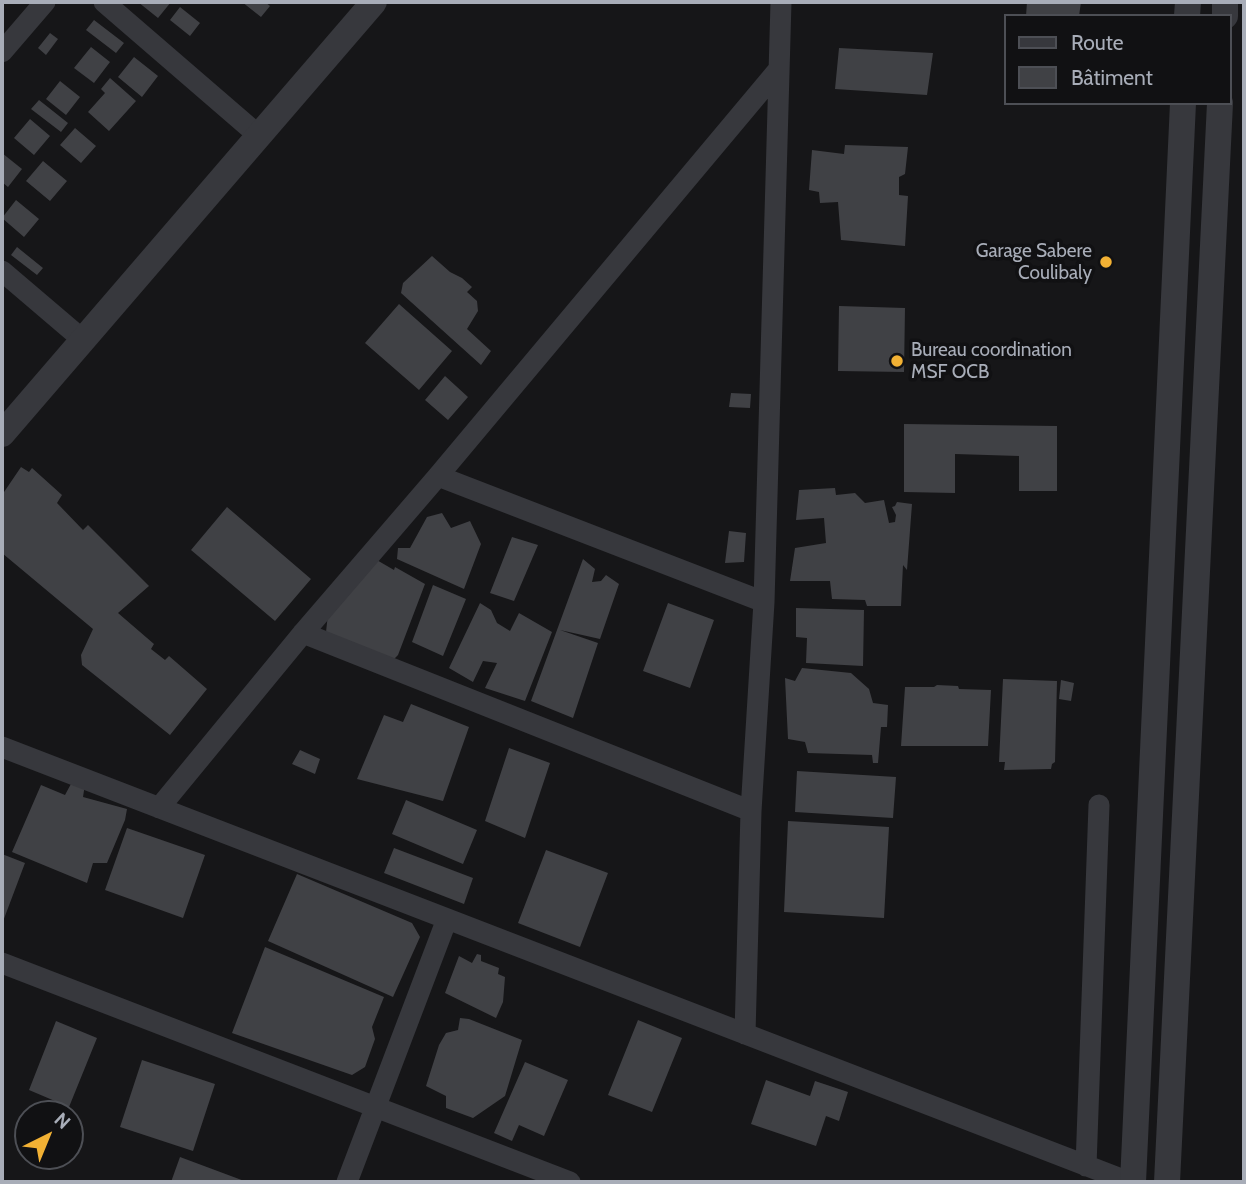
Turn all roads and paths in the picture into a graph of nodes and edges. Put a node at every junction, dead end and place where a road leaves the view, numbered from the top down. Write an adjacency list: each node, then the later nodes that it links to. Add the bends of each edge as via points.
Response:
1 (45, 2): 5 (street)
2 (104, 2): 9 (street)
3 (781, 2): 6 (street)
4 (363, 5): 9 (street)
5 (2, 52)
6 (779, 69): 13 (street); 14 (street)
7 (1183, 105): 27 (street)
8 (1220, 105): 28 (street)
9 (258, 135): 11 (street)
10 (2, 271): 11 (street)
11 (83, 340): 12 (street)
12 (2, 433)
13 (438, 476): 14 (street); 15 (street)
14 (764, 602): 19 (street)
15 (303, 633): 18 (street); 19 (street)
16 (2, 747): 18 (street)
17 (1099, 805): 24 (street)
18 (159, 808): 20 (street)
19 (751, 811): 22 (street)
20 (447, 919): 22 (street); 23 (street)
21 (2, 963): 23 (street)
22 (745, 1034): 24 (street)
23 (376, 1107): 25 (street); 26 (street)
24 (1086, 1166): 27 (street)
25 (347, 1182)
26 (570, 1182)
27 (1131, 1182)
28 (1167, 1182)

